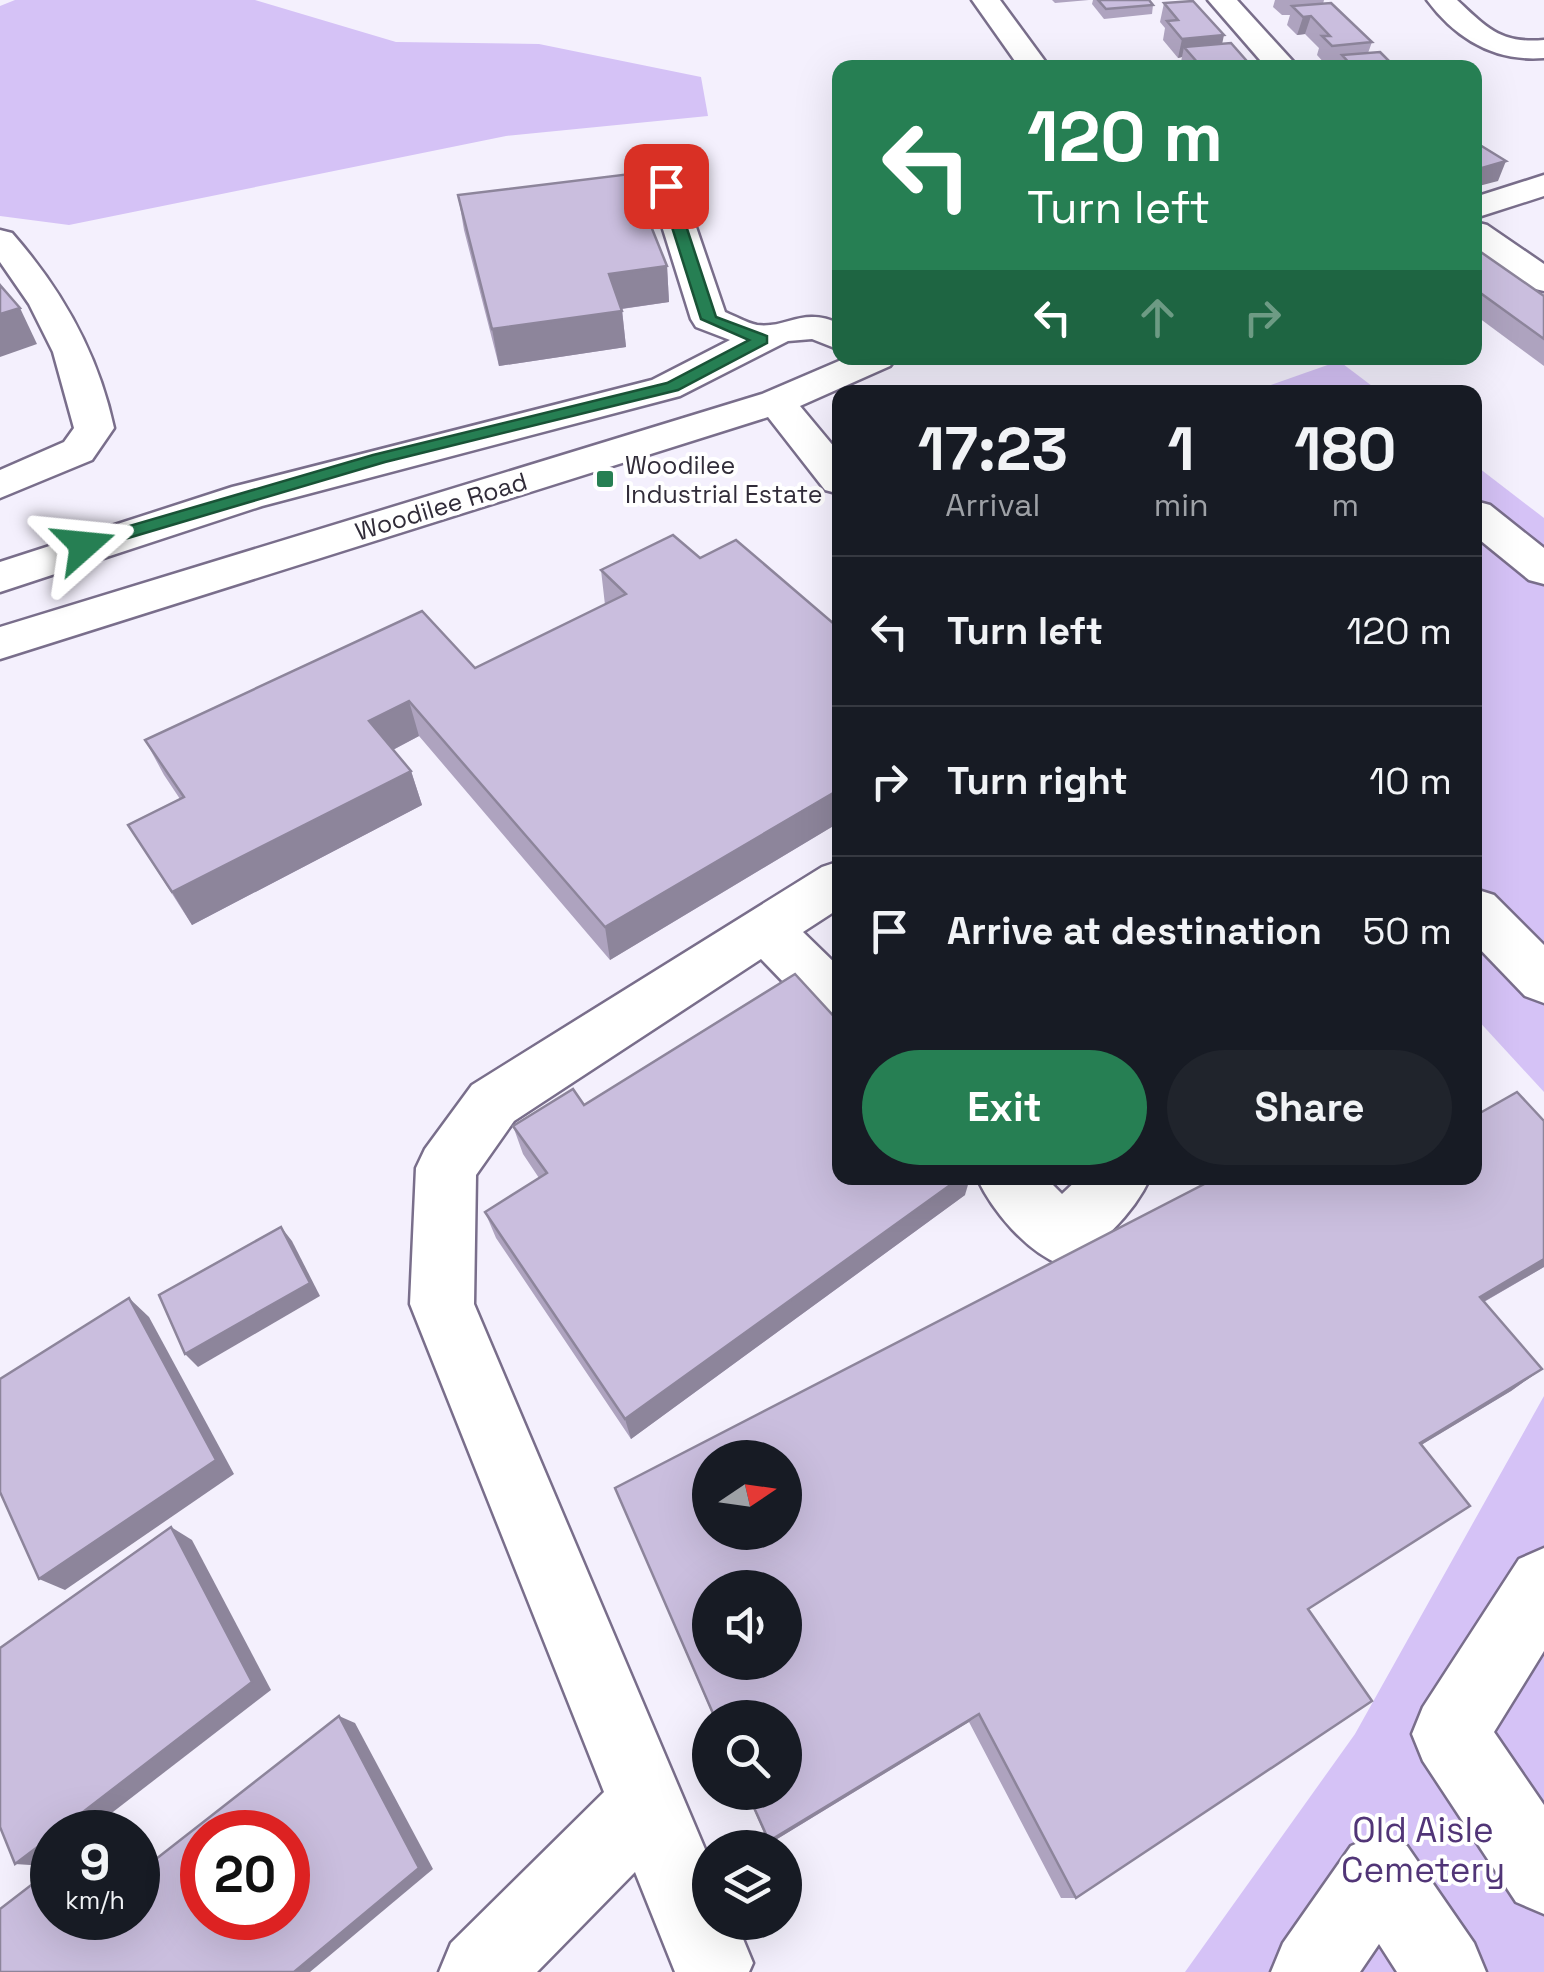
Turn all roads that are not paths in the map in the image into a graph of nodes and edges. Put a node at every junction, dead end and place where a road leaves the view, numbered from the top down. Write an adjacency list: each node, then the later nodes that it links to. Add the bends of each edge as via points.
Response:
1 (986, 0): 4 (street)
2 (1222, 0): 8 (street)
3 (1441, 0): 6 (street, via 1493,47)
4 (1008, 30): 5 (street); 7 (street)
5 (975, 35)
6 (1544, 49)
7 (1029, 60)
8 (1277, 60)
9 (1544, 185): 11 (street)
10 (538, 201): 16 (street, via 666,186 709,319)
11 (1482, 206)
12 (1482, 237): 14 (street)
13 (0, 240): 20 (street, via 33,277 88,390 94,428)
14 (1544, 280)
15 (832, 332): 16 (street, via 791,328)
16 (761, 340): 23 (street, via 673,386 379,458)
17 (842, 365): 18 (street, Woodilee Road)
18 (776, 402): 19 (street); 26 (street, Woodilee Road)
19 (832, 470)
20 (80, 479): 21 (street); 23 (street)
21 (0, 485)
22 (1482, 520): 24 (street)
23 (84, 545): 25 (street)
24 (1544, 570)
25 (0, 578)
26 (0, 643)
27 (832, 886): 29 (street)
28 (1482, 917): 30 (street)
29 (765, 929): 31 (street); 35 (street, via 493,1103 446,1168 442,1304)
30 (1544, 980)
31 (832, 996)
32 (1014, 1185): 33 (street, via 1061,1236)
33 (1113, 1185)
34 (1544, 1584): 36 (street, via 1450,1734)
35 (648, 1804): 37 (street); 38 (street)
36 (1544, 1874)
37 (712, 1963)
38 (480, 1972)
39 (1312, 1972): 40 (street, via 1379,1874)
40 (1445, 1972)

